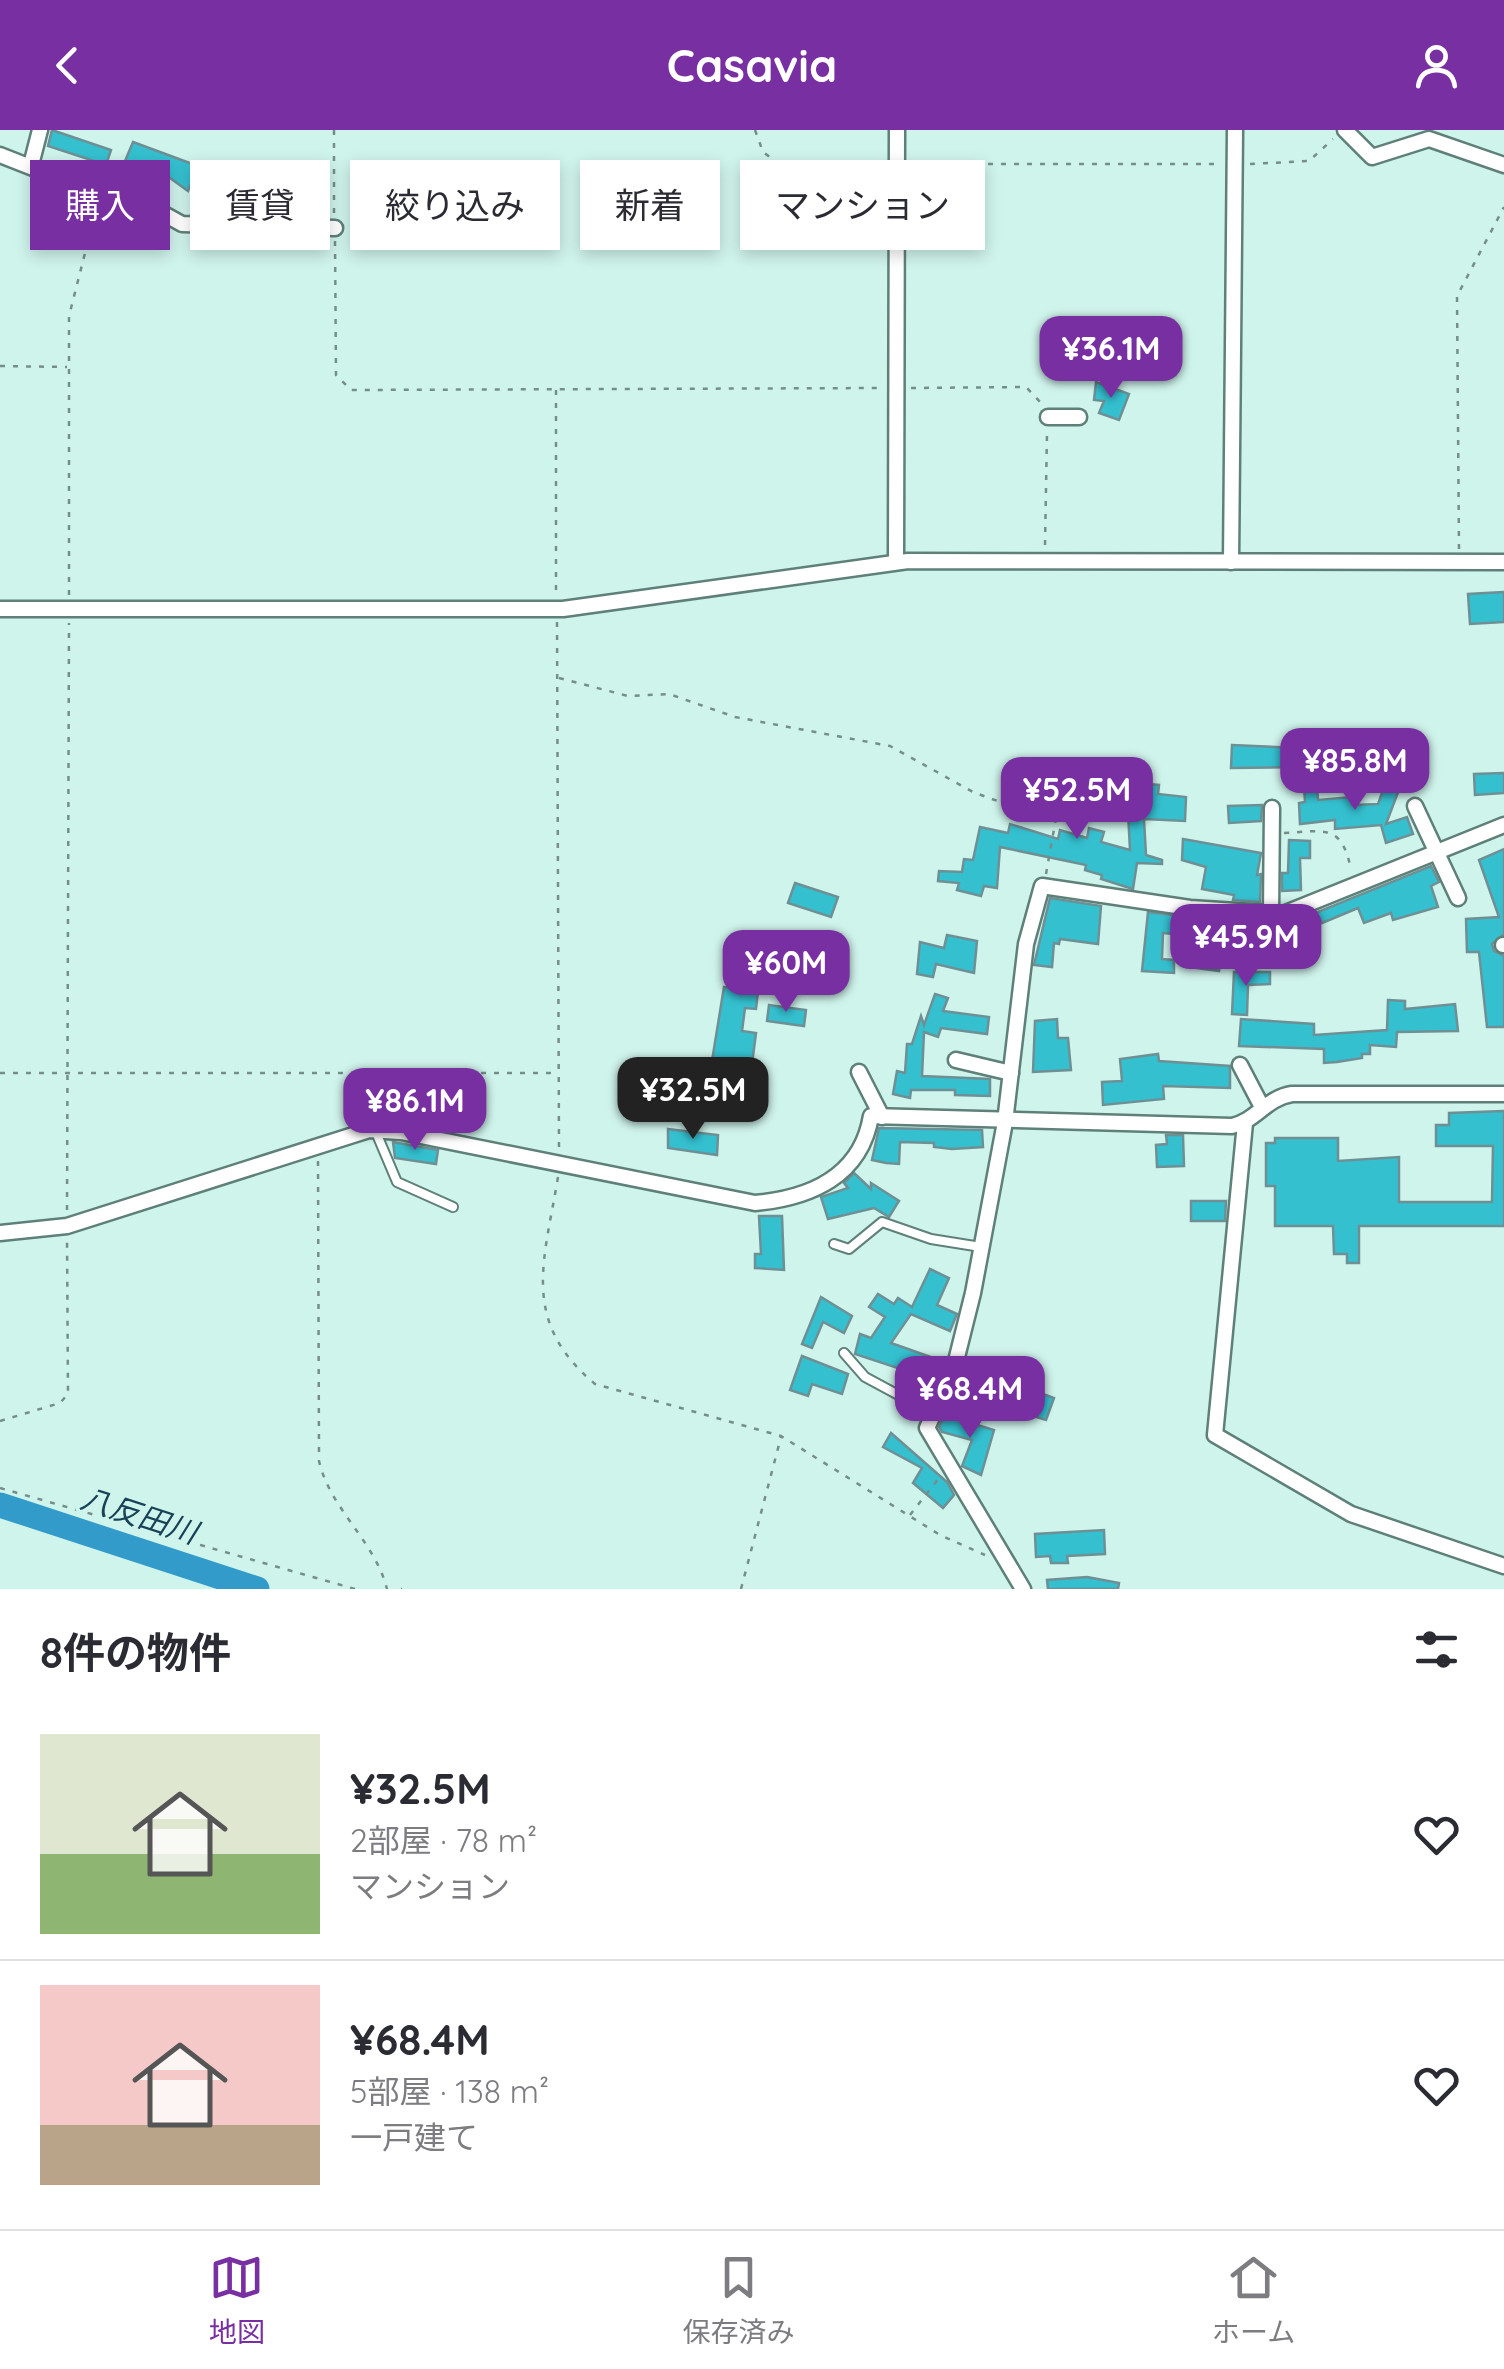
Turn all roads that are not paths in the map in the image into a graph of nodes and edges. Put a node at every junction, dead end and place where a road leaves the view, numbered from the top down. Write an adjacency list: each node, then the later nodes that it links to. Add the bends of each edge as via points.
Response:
1 (40, 130): 6 (street)
2 (897, 130): 13 (street)
3 (1234, 130): 14 (street)
4 (1342, 130): 8 (street, via 1372,157 1429,139)
5 (0, 155): 7 (street)
6 (32, 160)
7 (30, 165)
8 (1504, 165)
9 (170, 217): 10 (street, via 196,226)
10 (334, 228)
11 (1079, 416): 12 (street)
12 (1048, 418)
13 (896, 562): 14 (street); 16 (street, via 556,609)
14 (1231, 562): 15 (street)
15 (1504, 562)
16 (0, 609)
17 (1415, 806): 20 (street)
18 (1272, 808): 22 (street)
19 (1504, 826): 20 (street)
20 (1434, 854): 21 (street); 22 (street)
21 (1458, 898)
22 (1271, 914): 26 (street, via 1044,886 1026,944)
23 (956, 1060): 26 (street)
24 (1240, 1065): 28 (street)
25 (859, 1072): 29 (street)
26 (1011, 1073): 30 (street)
27 (1504, 1094): 28 (street, via 1292,1094)
28 (1262, 1107): 31 (street)
29 (882, 1116): 30 (street); 32 (street, via 871,1116 860,1153 841,1173 778,1201 735,1202)
30 (1005, 1122): 31 (street); 36 (street)
31 (1245, 1123): 39 (street, via 1216,1435 1351,1514)
32 (375, 1130): 33 (lane, via 397,1182); 34 (street, via 66,1226)
33 (453, 1207)
34 (0, 1233)
35 (834, 1244): 36 (lane, via 849,1250 882,1222)
36 (980, 1247): 38 (street, via 954,1369)
37 (844, 1354): 38 (lane, via 864,1377)
38 (932, 1413): 40 (street, via 928,1433)
39 (1504, 1566)
40 (1023, 1589)

